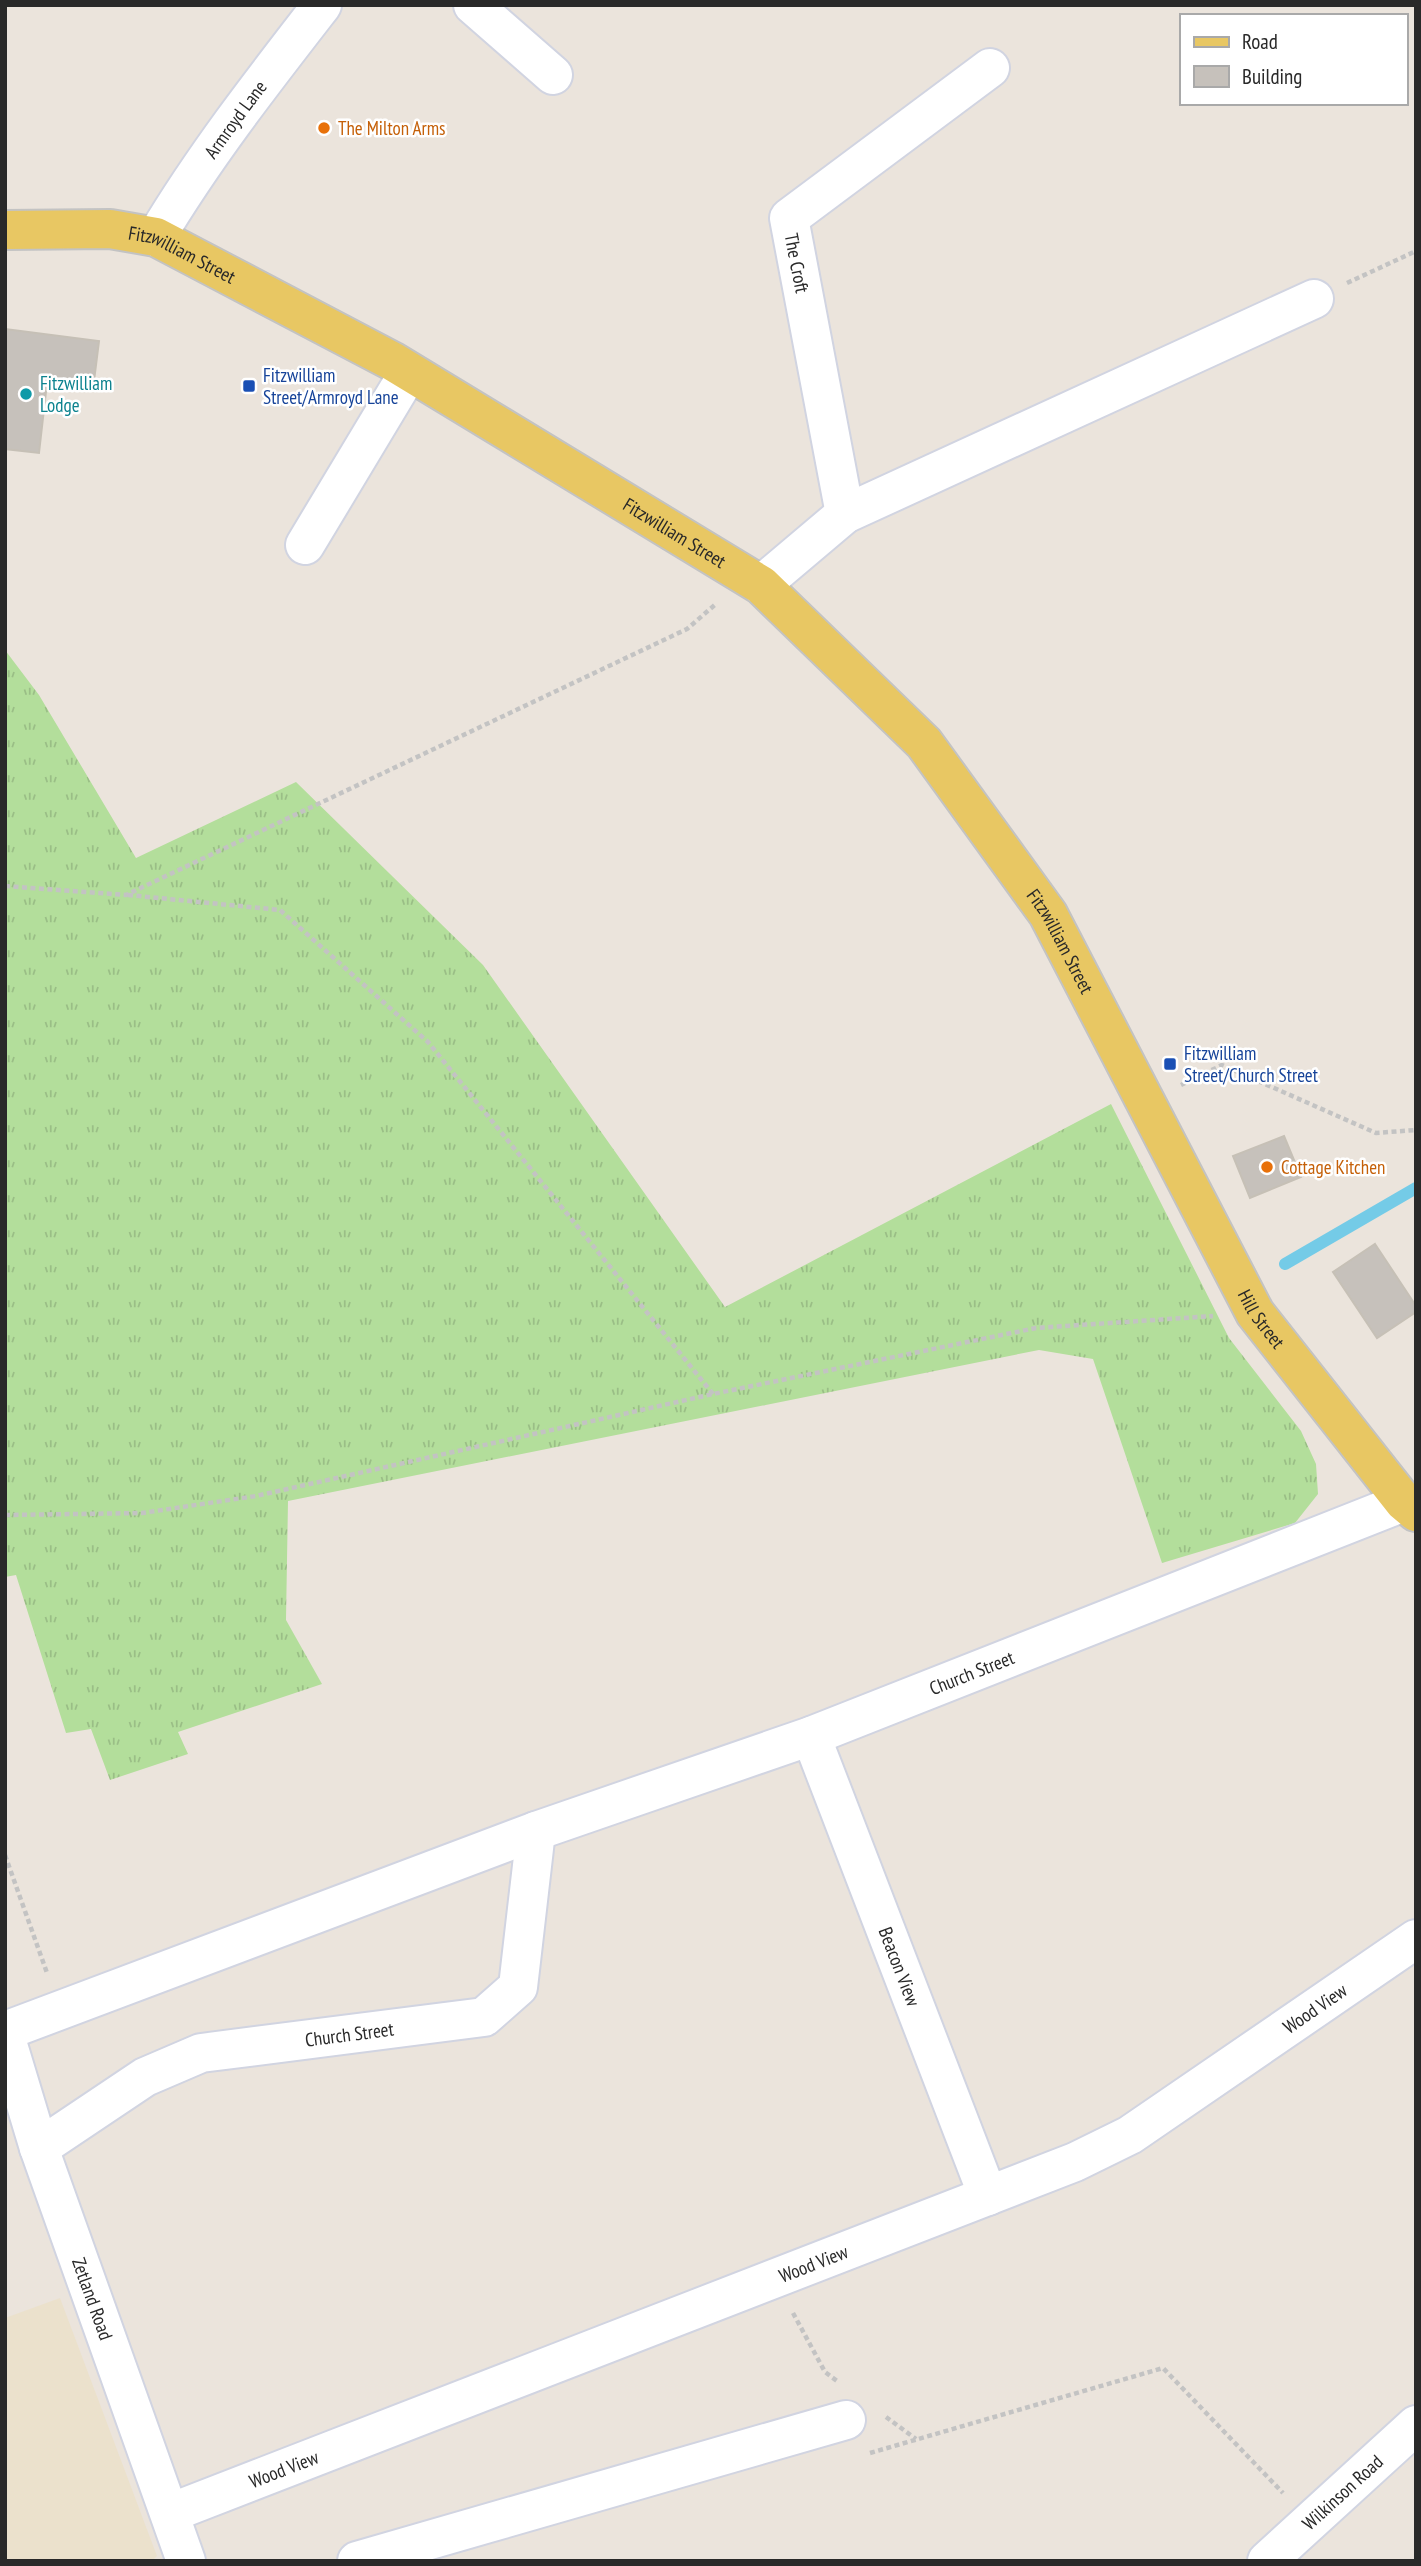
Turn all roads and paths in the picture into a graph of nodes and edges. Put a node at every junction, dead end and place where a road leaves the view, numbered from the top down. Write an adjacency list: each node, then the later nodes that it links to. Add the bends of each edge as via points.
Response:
1 (322, 5): 6 (street, Armroyd Lane, via 227,128)
2 (473, 5): 4 (street)
3 (990, 68): 10 (street, The Croft, via 789,218)
4 (553, 75)
5 (5, 230): 6 (main road, Fitzwilliam Street, via 110,229)
6 (156, 237): 9 (main road, Fitzwilliam Street)
7 (1416, 251): 8 (path)
8 (1314, 299): 10 (street)
9 (409, 372): 11 (street); 12 (main road, Fitzwilliam Street)
10 (845, 514): 12 (street)
11 (304, 545)
12 (754, 581): 14 (path, via 687,629); 15 (main road, Fitzwilliam Street, via 924,743 1048,914)
13 (5, 886): 14 (path)
14 (126, 895): 18 (path, via 280,910 428,1042)
15 (1146, 1101): 16 (path, via 1222,1065 1376,1133); 17 (main road, Hill Street)
16 (1416, 1130)
17 (1255, 1312): 18 (path, via 1036,1328); 19 (main road, Hill Street)
18 (713, 1394): 20 (path, via 256,1496 142,1513)
19 (1410, 1507): 21 (street, Church Street)
20 (5, 1515)
21 (811, 1735): 22 (street, Church Street); 28 (street, Beacon View)
22 (536, 1831): 25 (street, Church Street); 27 (street, Church Street, via 518,1987 484,2017 201,2053 145,2077)
23 (5, 1855): 25 (path)
24 (1416, 1939): 28 (street, Wood View, via 1130,2135)
25 (60, 2011): 26 (street, Church Street)
26 (5, 2033): 27 (street, Zetland Road)
27 (39, 2148): 33 (street, Zetland Road)
28 (988, 2196): 29 (street, Wood View)
29 (775, 2279): 30 (path, via 825,2372); 33 (street, Wood View)
30 (856, 2405): 32 (path); 32 (path, via 859,2456); 36 (street)
31 (1416, 2425): 34 (street, Wilkinson Road)
32 (916, 2439): 34 (path, via 1163,2368)
33 (170, 2513): 35 (street, Zetland Road)
34 (1311, 2521): 37 (street, Wilkinson Road)
35 (186, 2561)
36 (357, 2561)
37 (1267, 2561)

